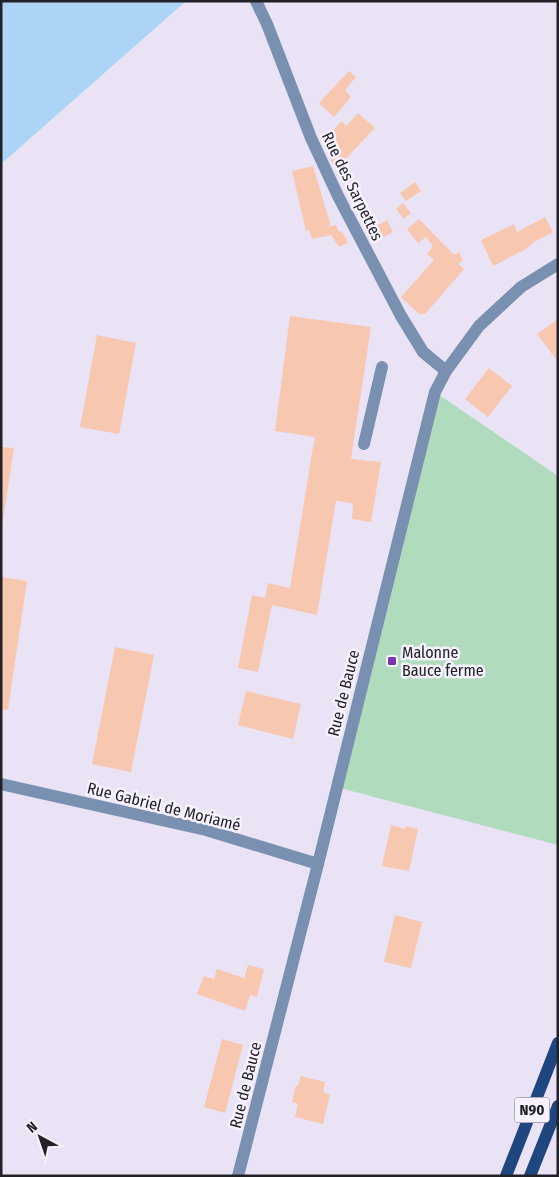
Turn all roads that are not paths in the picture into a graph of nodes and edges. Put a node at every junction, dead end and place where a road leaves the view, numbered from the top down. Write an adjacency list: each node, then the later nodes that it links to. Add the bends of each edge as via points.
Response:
1 (256, 1): 4 (street, Rue des Sarpettes, via 338,196 423,352)
2 (558, 264): 4 (street, Rue de Bauce, via 521,287 479,326)
3 (382, 367): 5 (street)
4 (446, 371): 7 (street, Rue de Bauce, via 435,392)
5 (364, 444)
6 (1, 784): 7 (street, Rue Gabriel de Moriamé, via 206,830)
7 (318, 864): 10 (street, Rue de Bauce)
8 (558, 1044): 11 (main road, N90)
9 (558, 1106): 12 (main road, N90)
10 (238, 1176)
11 (506, 1176)
12 (530, 1176)

